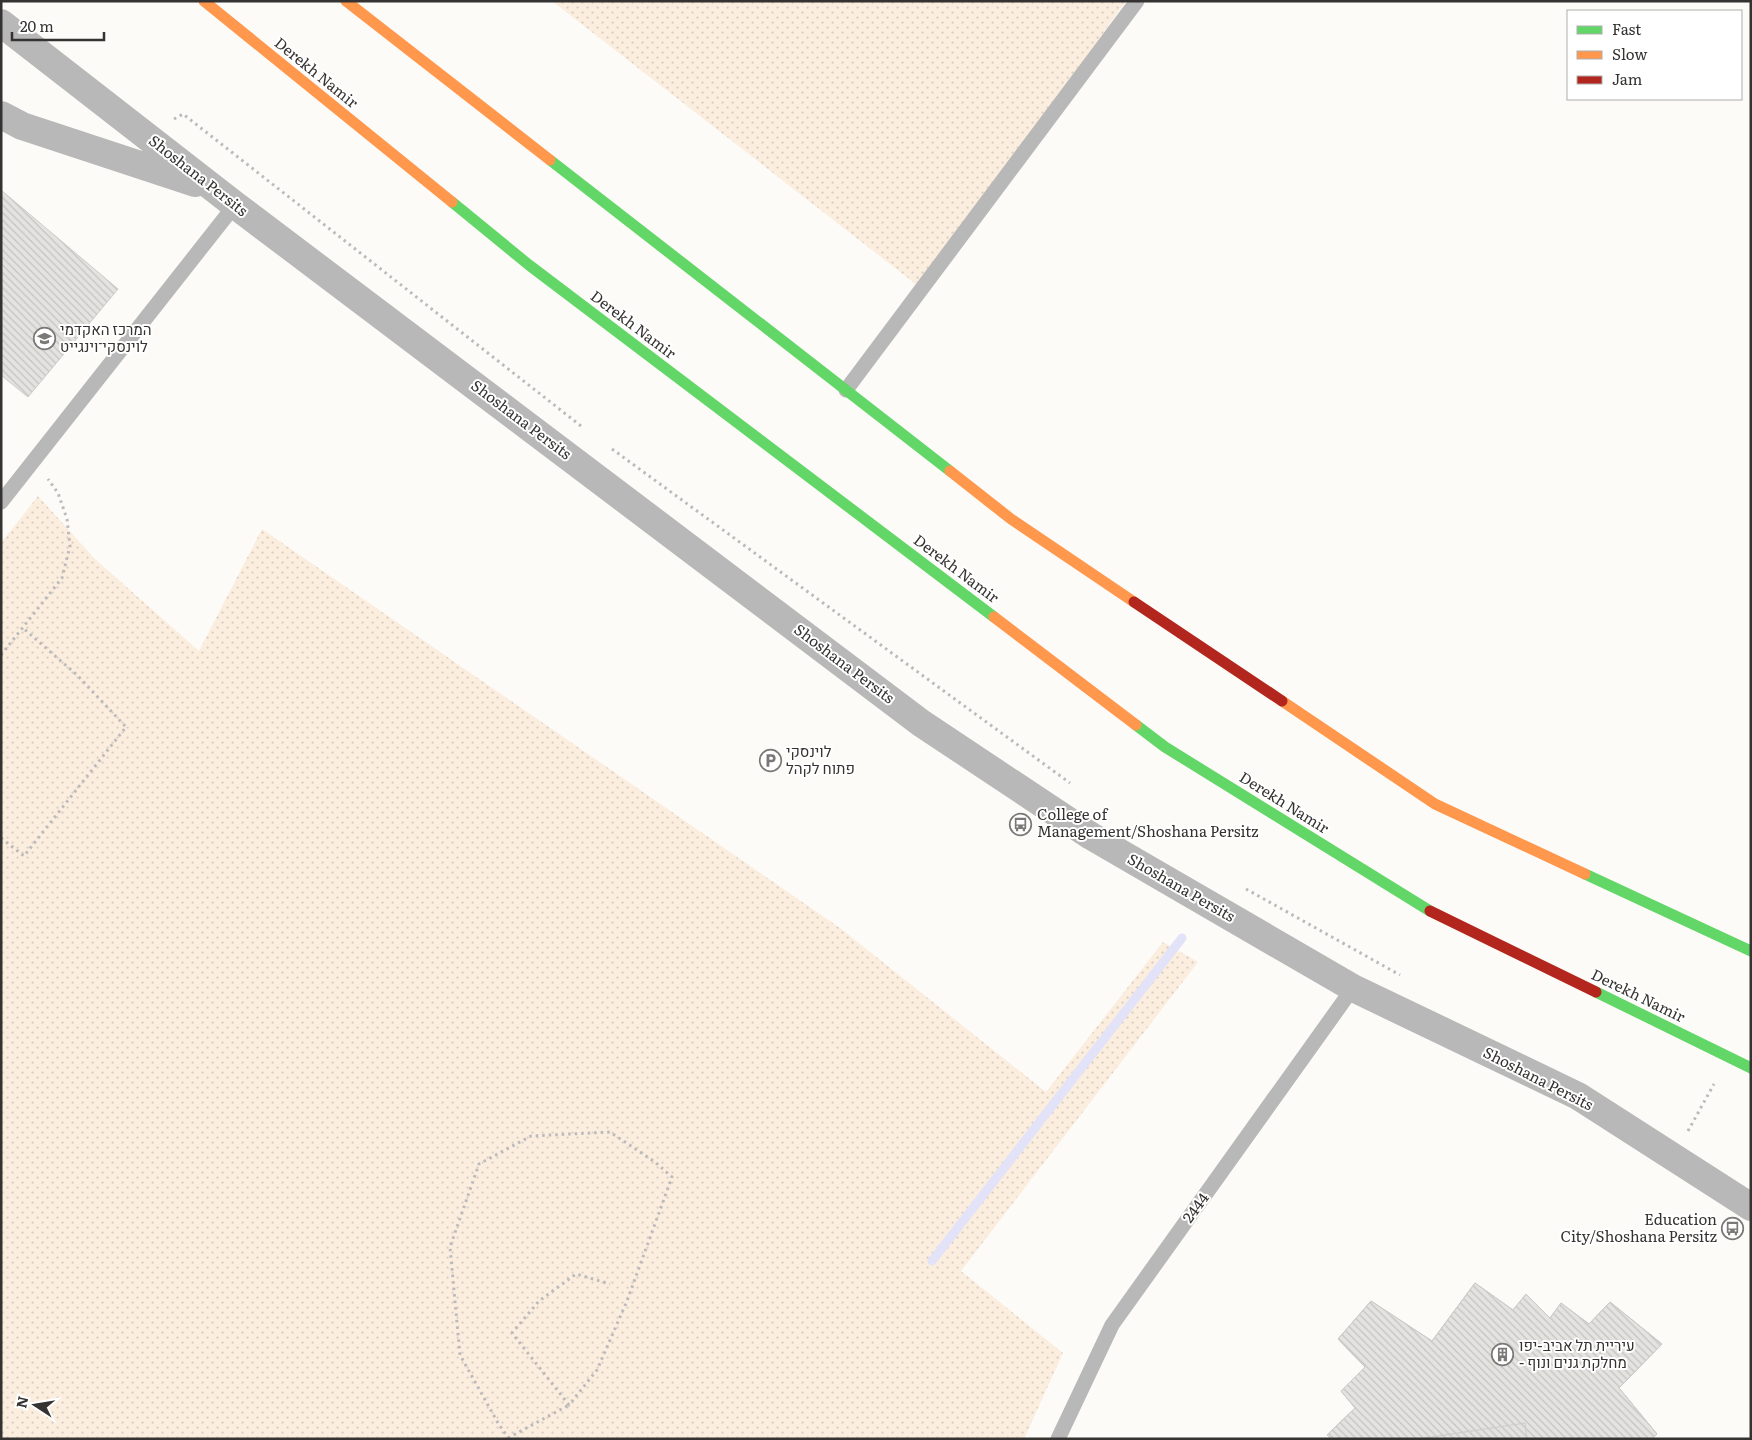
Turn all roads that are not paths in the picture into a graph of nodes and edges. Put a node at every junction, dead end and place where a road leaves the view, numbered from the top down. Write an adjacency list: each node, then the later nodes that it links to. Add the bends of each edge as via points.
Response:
1 (204, 1): 11 (highway, Derekh Namir, via 528,265 1165,747 1428,910)
2 (346, 1): 7 (highway)
3 (1137, 1): 7 (lane)
4 (1, 23): 6 (street, Shoshana Persits)
5 (1, 115): 6 (street, via 22,126)
6 (225, 197): 8 (lane); 10 (street, Shoshana Persits, via 921,723 1092,836)
7 (846, 390): 9 (highway, via 1011,519 1435,804)
8 (1, 502)
9 (1751, 951)
10 (1353, 988): 12 (street, Shoshana Persits, via 1578,1096); 13 (lane, 2444, via 1112,1325)
11 (1751, 1068)
12 (1751, 1207)
13 (1058, 1439)

